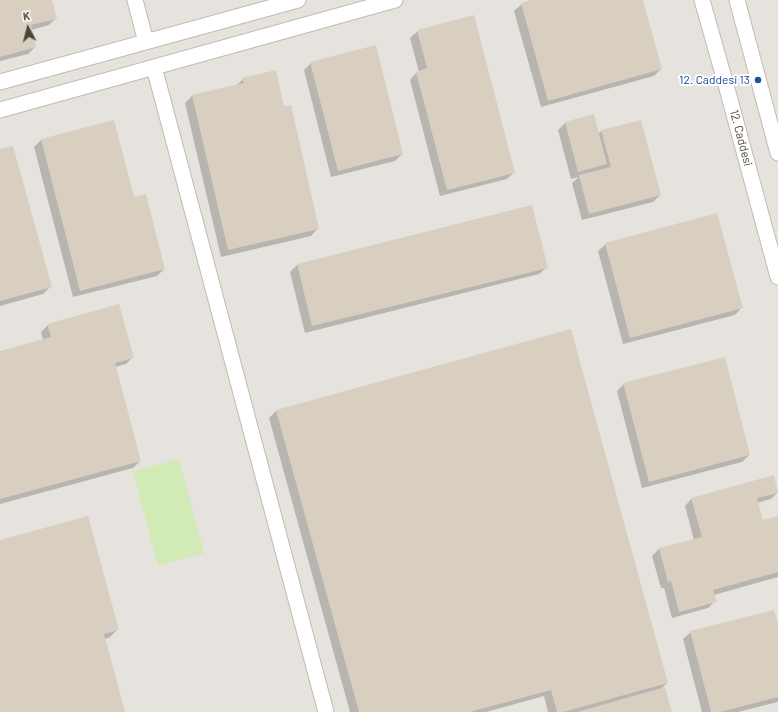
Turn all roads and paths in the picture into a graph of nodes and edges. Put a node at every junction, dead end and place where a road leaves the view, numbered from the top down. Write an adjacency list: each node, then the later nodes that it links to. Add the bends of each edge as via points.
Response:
1 (135, 0): 6 (street)
2 (298, 0): 6 (street)
3 (395, 0): 7 (street)
4 (702, 0): 11 (street, 12. Caddesi)
5 (737, 0): 10 (street)
6 (146, 42): 8 (street)
7 (154, 67): 9 (street); 12 (street)
8 (0, 82)
9 (0, 110)
10 (778, 153)
11 (778, 277)
12 (326, 712)

